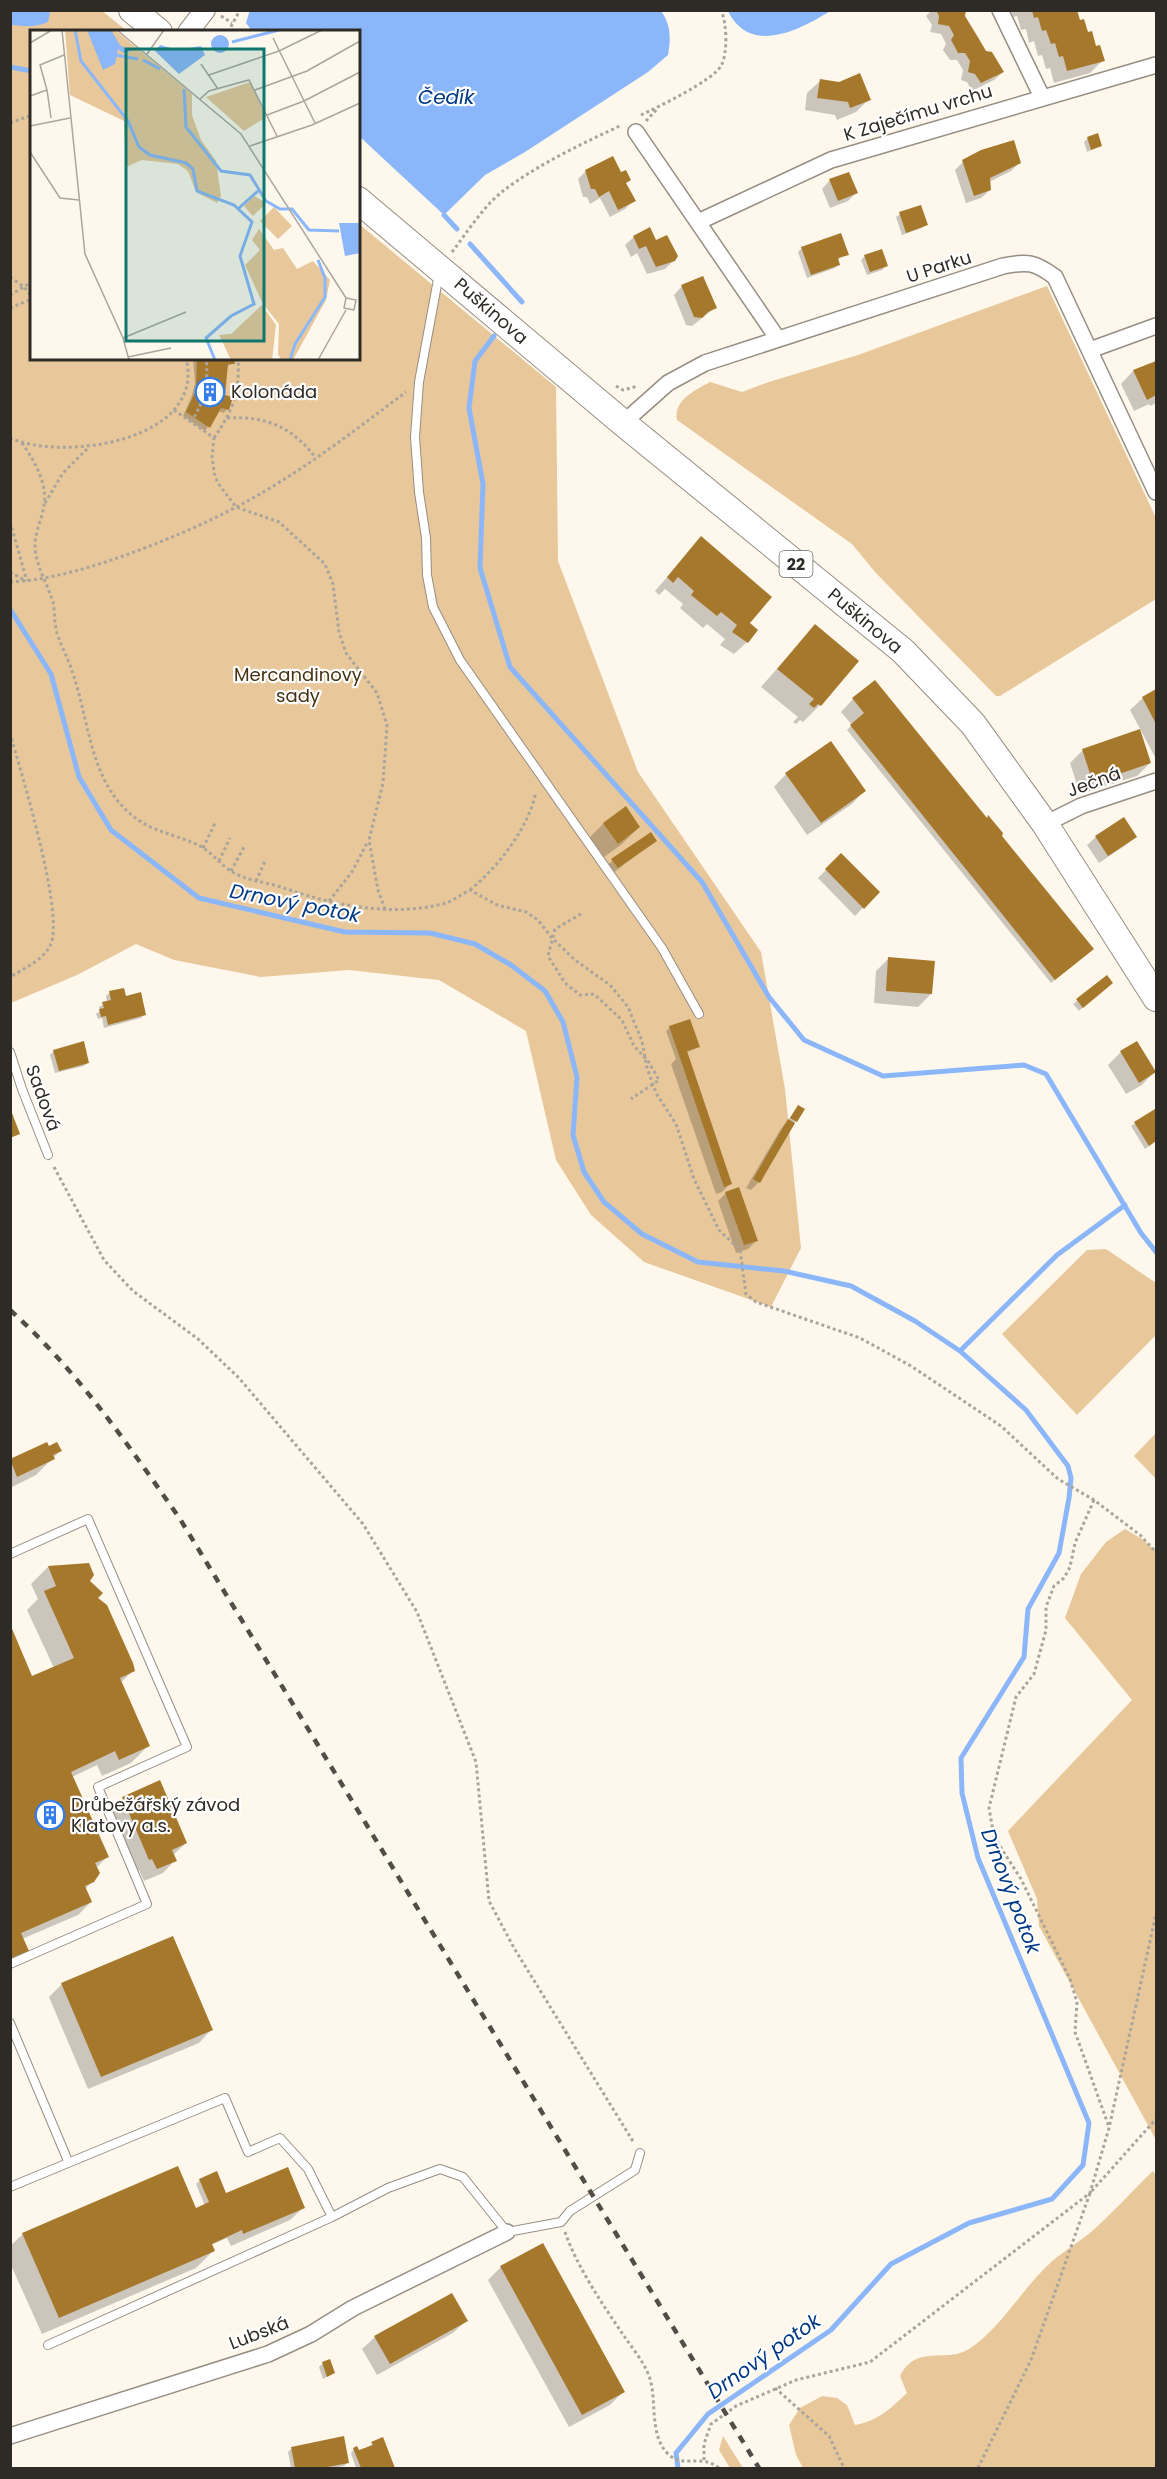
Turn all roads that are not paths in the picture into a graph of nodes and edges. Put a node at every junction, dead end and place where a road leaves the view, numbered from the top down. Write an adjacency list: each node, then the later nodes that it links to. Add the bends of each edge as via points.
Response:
1 (132, 10): 4 (main road)
2 (1000, 10): 7 (street)
3 (213, 14): 5 (street)
4 (157, 30)
5 (191, 30)
6 (1156, 65): 7 (street, K Zaječímu vrchu)
7 (1042, 97): 10 (street, K Zaječímu vrchu, via 831,160)
8 (631, 125): 10 (street)
9 (360, 201): 11 (main road, Puškinova / 22)
10 (698, 222): 13 (street)
11 (450, 264): 15 (main road, Puškinova / 22); 20 (lane, via 419,382 415,437 433,607 460,660 662,948)
12 (1156, 326): 14 (street)
13 (778, 339): 14 (street, U Parku, via 1023,262 1041,266 1055,277); 15 (street, U Parku, via 705,363 668,383)
14 (1090, 350): 16 (street, U Parku)
15 (623, 423): 18 (main road, Puškinova / 22, via 903,651 973,724)
16 (1156, 492)
17 (1156, 781): 18 (street, Ječná, via 1081,806)
18 (1045, 824): 19 (main road, Puškinova / 22)
19 (1156, 998)
20 (699, 1014)
21 (10, 1052): 22 (lane, Sadová)
22 (48, 1155)
23 (10, 1554): 24 (lane, via 88,1519 187,1747 98,1787 147,1904)
24 (10, 1964)
25 (10, 2023): 27 (lane)
26 (640, 2153): 30 (lane, via 635,2170 570,2211 561,2222)
27 (68, 2161): 28 (lane); 29 (lane, via 225,2098 248,2152 280,2138 308,2169)
28 (10, 2187)
29 (332, 2217): 30 (lane, via 388,2188 440,2169 464,2177); 31 (lane)
30 (507, 2232): 32 (street, Lubská, via 268,2354)
31 (48, 2346)
32 (10, 2436)

